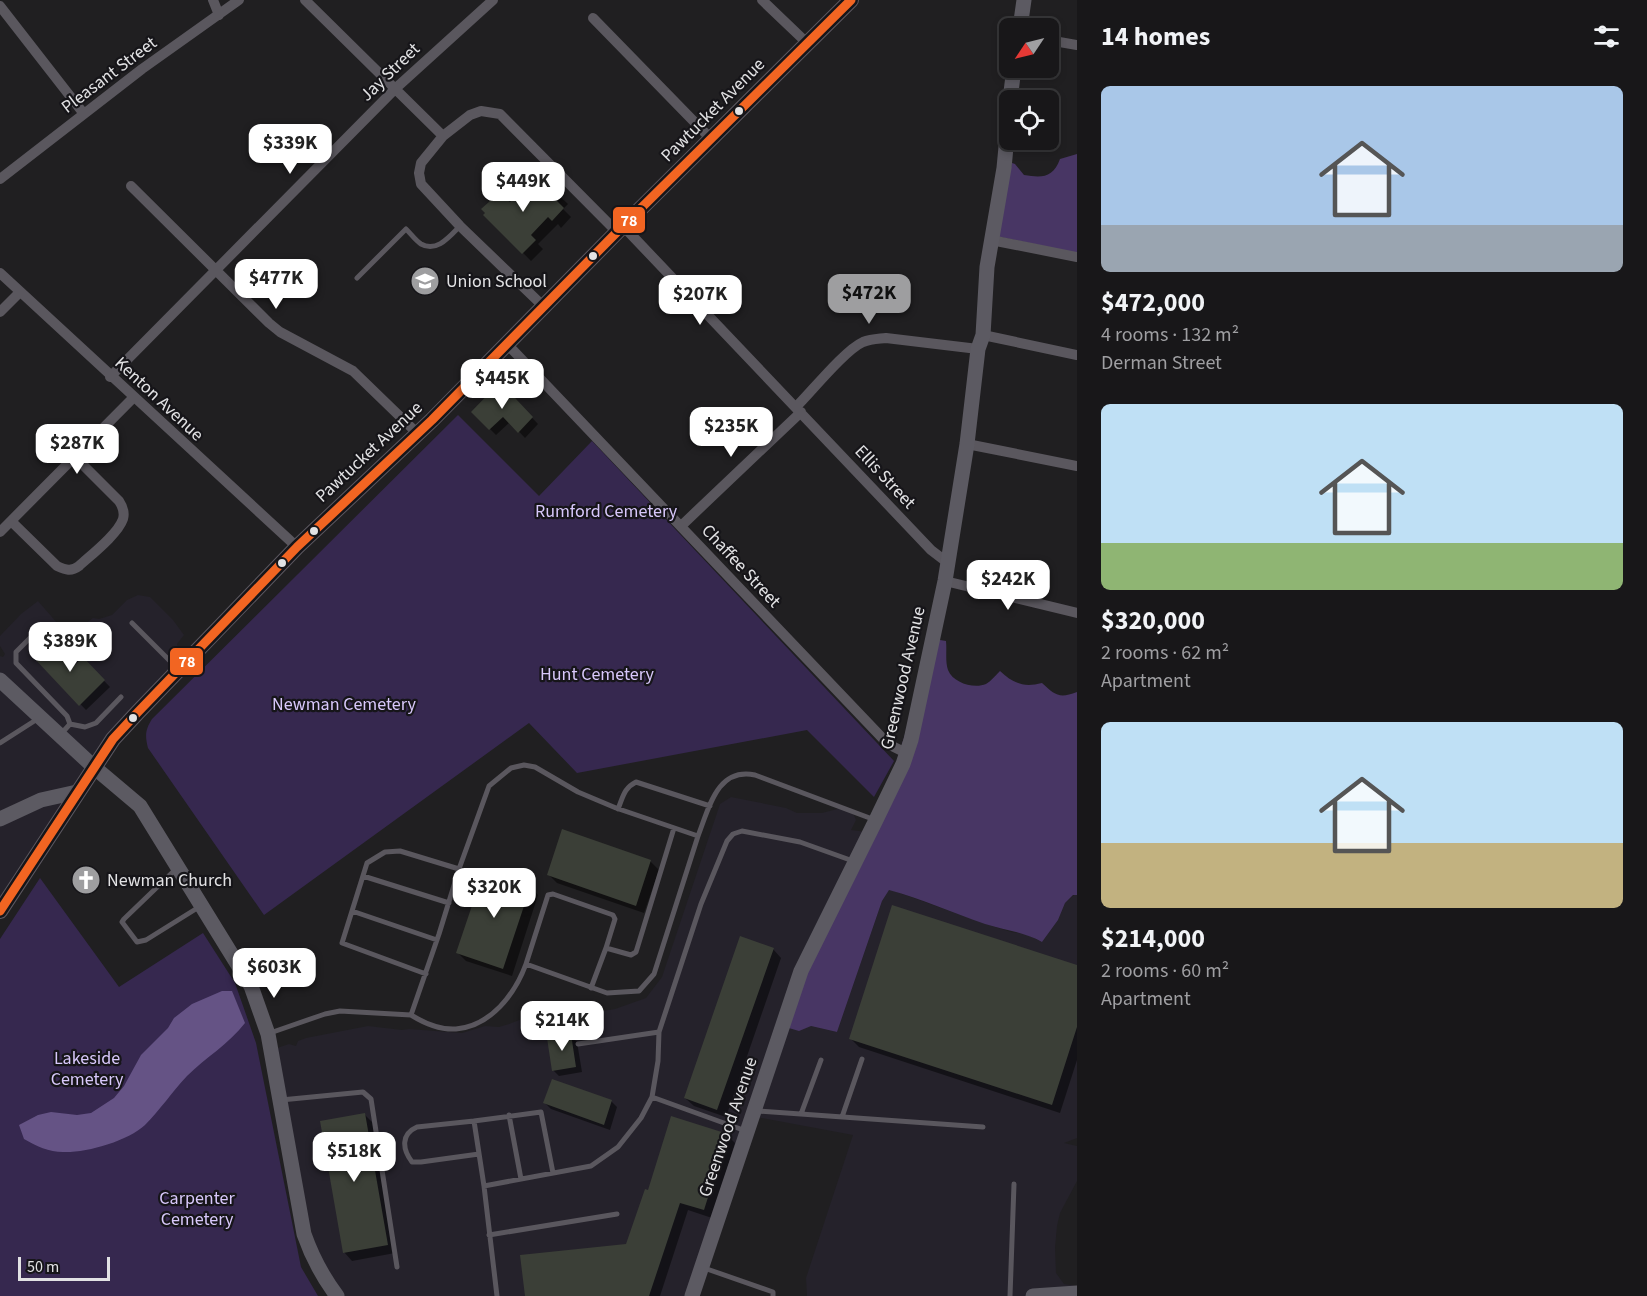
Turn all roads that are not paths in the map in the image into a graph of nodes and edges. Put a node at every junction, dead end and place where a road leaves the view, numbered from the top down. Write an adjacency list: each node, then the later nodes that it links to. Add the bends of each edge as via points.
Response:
1 (213, 0): 9 (street)
2 (239, 0): 9 (street, Pleasant Street)
3 (305, 0): 15 (street)
4 (494, 0): 15 (street, Jay Street)
5 (762, 0): 13 (street)
6 (851, 0): 13 (main road, Pawtucket Avenue)
7 (1024, 0): 11 (street)
8 (0, 6): 16 (street)
9 (219, 15): 16 (street, Pleasant Street)
10 (593, 18): 18 (street)
11 (1021, 18)
12 (1059, 42): 14 (street)
13 (807, 43): 18 (main road, Pawtucket Avenue)
14 (1077, 45)
15 (396, 88): 17 (street); 26 (street, Jay Street)
16 (84, 114): 20 (street, Pleasant Street)
17 (443, 136): 22 (street, Ellis Street, via 421,163 421,184); 23 (street, Ellis Street, via 470,115 481,111 500,114)
18 (711, 139): 23 (main road, Pawtucket Avenue)
19 (1006, 150): 24 (street, Greenwood Avenue)
20 (0, 179)
21 (131, 186): 26 (street)
22 (460, 226): 28 (lane, via 443,243 432,246 422,244 406,229); 30 (street, Ellis Street)
23 (620, 229): 30 (main road, Pawtucket Avenue); 37 (street, Ellis Street)
24 (991, 240): 25 (street); 32 (street, Greenwood Avenue)
25 (1077, 257)
26 (215, 271): 35 (street, Jay Street); 38 (street, via 280,332 353,371)
27 (0, 273): 29 (street, Kenton Avenue)
28 (357, 278)
29 (20, 292): 31 (street); 35 (street, Kenton Avenue)
30 (543, 306): 33 (main road, Pawtucket Avenue)
31 (0, 312)
32 (980, 342): 34 (street); 37 (street, via 886,338 862,343 851,350); 39 (street, Greenwood Avenue)
33 (507, 344): 38 (main road, Pawtucket Avenue); 43 (street, Chaffee Street)
34 (1077, 355)
35 (110, 376): 36 (street, Kenton Avenue)
36 (134, 397): 40 (street); 45 (street, Kenton Avenue)
37 (798, 409): 43 (street); 46 (street, Ellis Street, via 931,550)
38 (417, 434): 45 (main road, Pawtucket Avenue)
39 (967, 444): 41 (street); 46 (street, Greenwood Avenue)
40 (75, 457): 42 (street); 42 (street, via 119,501 124,509 119,527 79,566 66,570 57,566)
41 (1077, 466)
42 (11, 521): 44 (street)
43 (681, 526): 58 (street, Chaffee Street, via 888,744)
44 (0, 532)
45 (297, 547): 51 (main road, Pawtucket Avenue)
46 (948, 563): 47 (street, Greenwood Avenue)
47 (945, 581): 48 (street); 58 (street, Greenwood Avenue)
48 (1077, 613)
49 (132, 623): 51 (lane)
50 (39, 628): 55 (lane, via 16,652 16,663 67,716)
51 (179, 670): 59 (main road, Pawtucket Avenue, via 113,739)
52 (0, 680): 54 (street)
53 (121, 697): 55 (lane, via 96,723 86,727)
54 (39, 717): 56 (street); 57 (lane)
55 (70, 724): 56 (lane)
56 (59, 736): 59 (street)
57 (0, 743)
58 (906, 753): 64 (street, Greenwood Avenue)
59 (94, 768): 60 (main road, Pawtucket Avenue); 68 (street, via 140,806)
60 (77, 792): 63 (street, via 41,800); 73 (main road, Pawtucket Avenue)
61 (710, 806): 62 (lane, via 636,782 624,792); 64 (lane, via 718,788 735,774 744,772); 66 (lane)
62 (618, 809): 65 (lane); 69 (lane, via 535,767 512,768 489,786)
63 (0, 819)
64 (876, 820): 67 (street, Greenwood Avenue)
65 (674, 828): 66 (lane); 76 (lane, via 636,952 631,955)
66 (698, 836): 79 (lane, via 654,974 639,991 607,993)
67 (855, 862): 81 (lane, via 800,842 742,831 733,834 701,904); 88 (street, Greenwood Avenue, via 801,971)
68 (178, 866): 72 (street); 72 (lane, via 122,922 140,942)
69 (459, 869): 70 (lane, via 400,851 385,852 367,863); 71 (lane)
70 (363, 876): 71 (lane); 74 (lane)
71 (449, 903): 75 (lane)
72 (202, 905): 82 (street, via 251,986)
73 (0, 911)
74 (352, 911): 75 (lane); 78 (lane, via 342,943)
75 (437, 940): 78 (lane)
76 (606, 948): 77 (lane, via 613,915 553,894 548,895); 79 (lane)
77 (526, 964): 79 (lane); 80 (lane, via 499,1008 481,1021 456,1029 427,1024)
78 (426, 974): 80 (lane)
79 (591, 988)
80 (411, 1015): 82 (lane, via 340,1011)
81 (659, 1032): 83 (lane); 86 (lane)
82 (268, 1034): 87 (street)
83 (578, 1044)
84 (862, 1059): 91 (lane)
85 (821, 1060): 89 (lane)
86 (652, 1097): 94 (lane); 96 (lane, via 618,1146 591,1166)
87 (282, 1100): 102 (lane, via 363,1092 371,1099); 105 (street, via 304,1234 323,1278)
88 (756, 1111): 89 (lane); 94 (street, Greenwood Avenue)
89 (801, 1114): 91 (lane)
90 (509, 1115): 92 (lane); 96 (lane, via 541,1112); 97 (lane)
91 (842, 1117): 93 (lane)
92 (474, 1121): 95 (lane); 95 (lane, via 408,1131 404,1138 406,1155 421,1162)
93 (983, 1127)
94 (748, 1131): 103 (street, Greenwood Avenue)
95 (479, 1154): 99 (lane)
96 (553, 1173): 97 (lane)
97 (521, 1179): 99 (lane)
98 (1014, 1184): 109 (lane)
99 (484, 1186): 101 (lane)
100 (617, 1214): 101 (lane)
101 (489, 1235): 106 (lane)
102 (397, 1267)
103 (702, 1267): 107 (street, Greenwood Avenue); 108 (lane, via 773,1292)
104 (1077, 1293): 110 (street)
105 (337, 1296)
106 (497, 1296)
107 (692, 1296)
108 (772, 1296)
109 (1010, 1296)
110 (1033, 1296)

